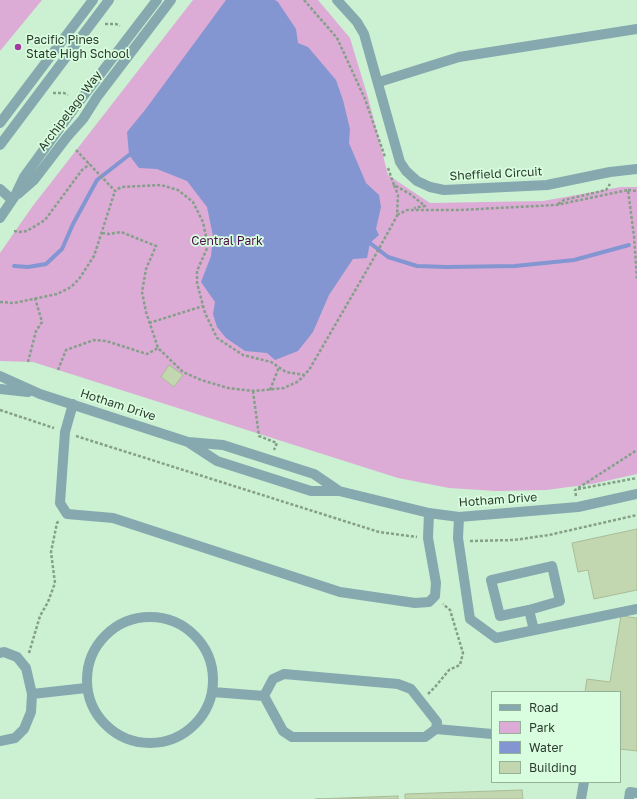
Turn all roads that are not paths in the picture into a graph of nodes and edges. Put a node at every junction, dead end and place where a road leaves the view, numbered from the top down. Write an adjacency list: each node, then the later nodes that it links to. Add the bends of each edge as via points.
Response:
1 (93, 0): 9 (street)
2 (109, 0): 10 (street)
3 (157, 0): 13 (street, Archipelago Way, via 72,110 24,177)
4 (171, 0): 13 (street, Archipelago Way, via 83,119 34,180)
5 (352, 0): 6 (street)
6 (341, 4): 8 (street, Sheffield Circuit, via 364,34)
7 (637, 29): 8 (street, via 459,56)
8 (378, 82): 11 (street, Sheffield Circuit, via 400,162 416,181 430,187 444,190 547,185)
9 (0, 123)
10 (0, 145)
11 (637, 169)
12 (0, 189): 13 (street)
13 (14, 198): 14 (street, Archipelago Way)
14 (0, 218)
15 (0, 376): 17 (street, Hotham Drive)
16 (0, 388): 17 (street, Hotham Drive)
17 (40, 394): 18 (street, Hotham Drive)
18 (74, 404): 19 (street, Hotham Drive); 22 (street, via 65,432 60,503 67,514 112,518 340,592 429,602 435,596 436,583 428,538)
19 (188, 442): 20 (street, Hotham Drive, via 223,445 314,474); 20 (street, Hotham Drive, via 218,461 311,491)
20 (339, 491): 22 (street, Hotham Drive)
21 (637, 494): 23 (street, Hotham Drive, via 578,507)
22 (429, 513): 23 (street, Hotham Drive)
23 (459, 517): 26 (street, via 458,538 470,619 496,638)
24 (637, 609): 26 (street)
25 (529, 610): 25 (street, via 500,616 491,580 552,566 560,601); 26 (street)
26 (534, 630)
27 (0, 653): 30 (street, via 17,657 26,668)
28 (86, 688): 29 (street, via 96,714 112,732 132,741 162,742 175,738 194,726 206,711); 29 (street, via 86,669 95,646 111,629 138,617 163,617 185,626 202,643 211,662); 30 (street)
29 (213, 692): 31 (street)
30 (32, 694): 34 (street, via 31,712 24,729 15,738)
31 (264, 696): 32 (street, via 283,731 292,737 425,737); 32 (street, via 273,679 284,674 398,684 411,689 437,722)
32 (436, 729): 33 (street)
33 (491, 734)
34 (0, 741)
35 (584, 783): 37 (street)
36 (637, 793): 38 (street, via 630,792)
37 (581, 799)
38 (629, 799)

